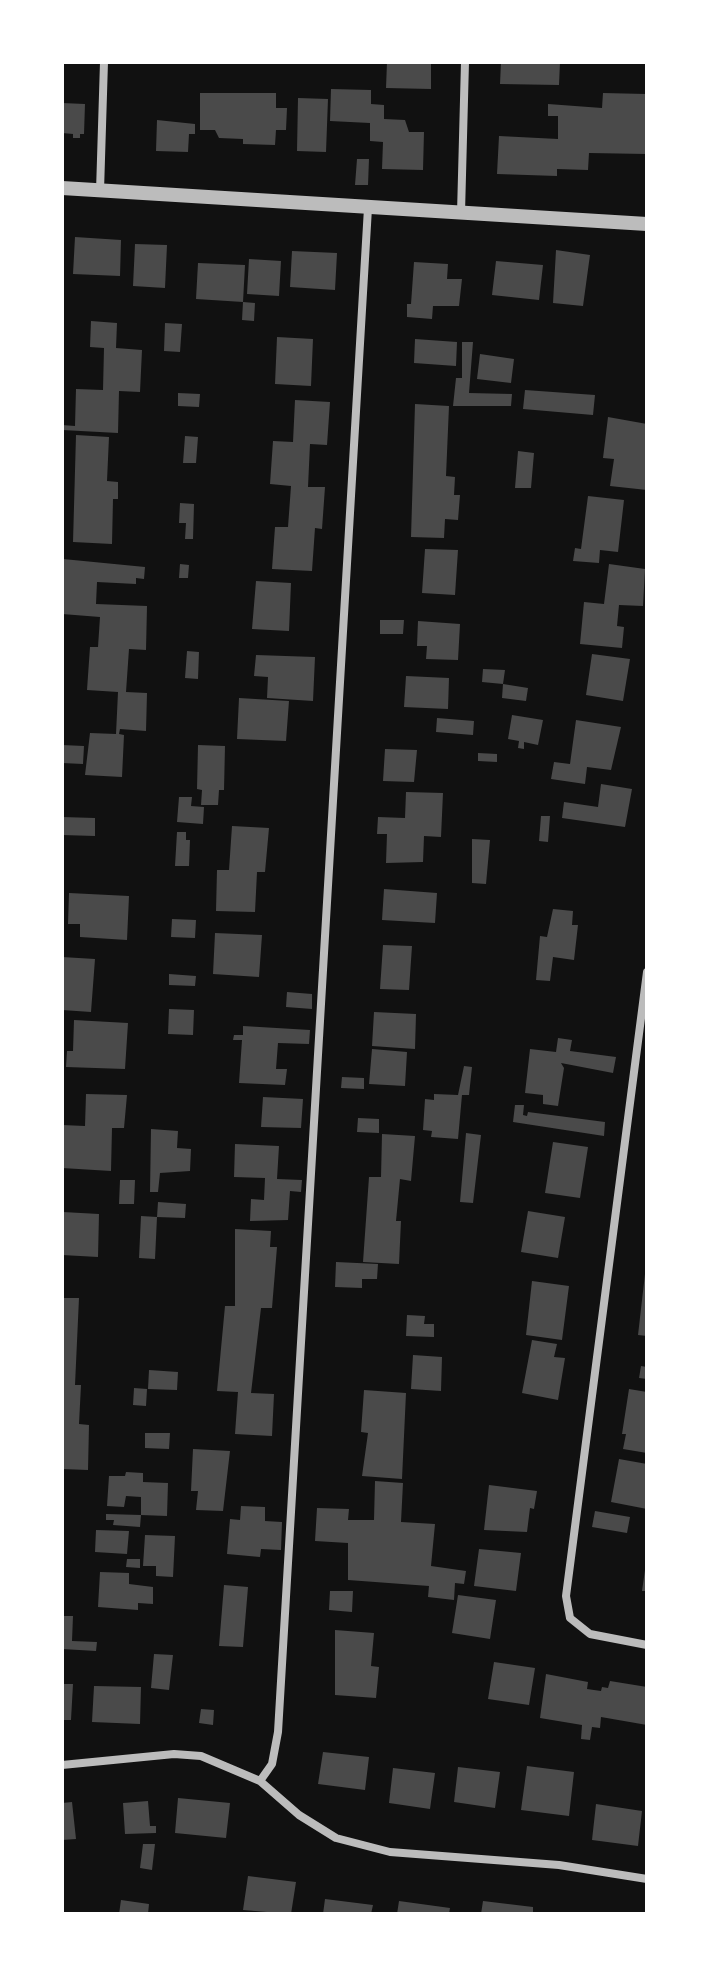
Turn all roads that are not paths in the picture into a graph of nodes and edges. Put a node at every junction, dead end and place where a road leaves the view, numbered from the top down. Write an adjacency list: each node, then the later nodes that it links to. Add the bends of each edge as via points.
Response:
1 (104, 62): 4 (street)
2 (465, 62): 6 (street)
3 (62, 188): 4 (street)
4 (100, 191): 5 (street)
5 (368, 208): 6 (street); 11 (street, via 278,1732 272,1764)
6 (461, 213): 7 (street)
7 (647, 224)
8 (647, 972): 9 (street, via 566,1596 570,1618 590,1634)
9 (647, 1645)
10 (62, 1765): 11 (street, via 201,1756)
11 (260, 1781): 12 (street, via 336,1838 390,1852 559,1865)
12 (647, 1879)

